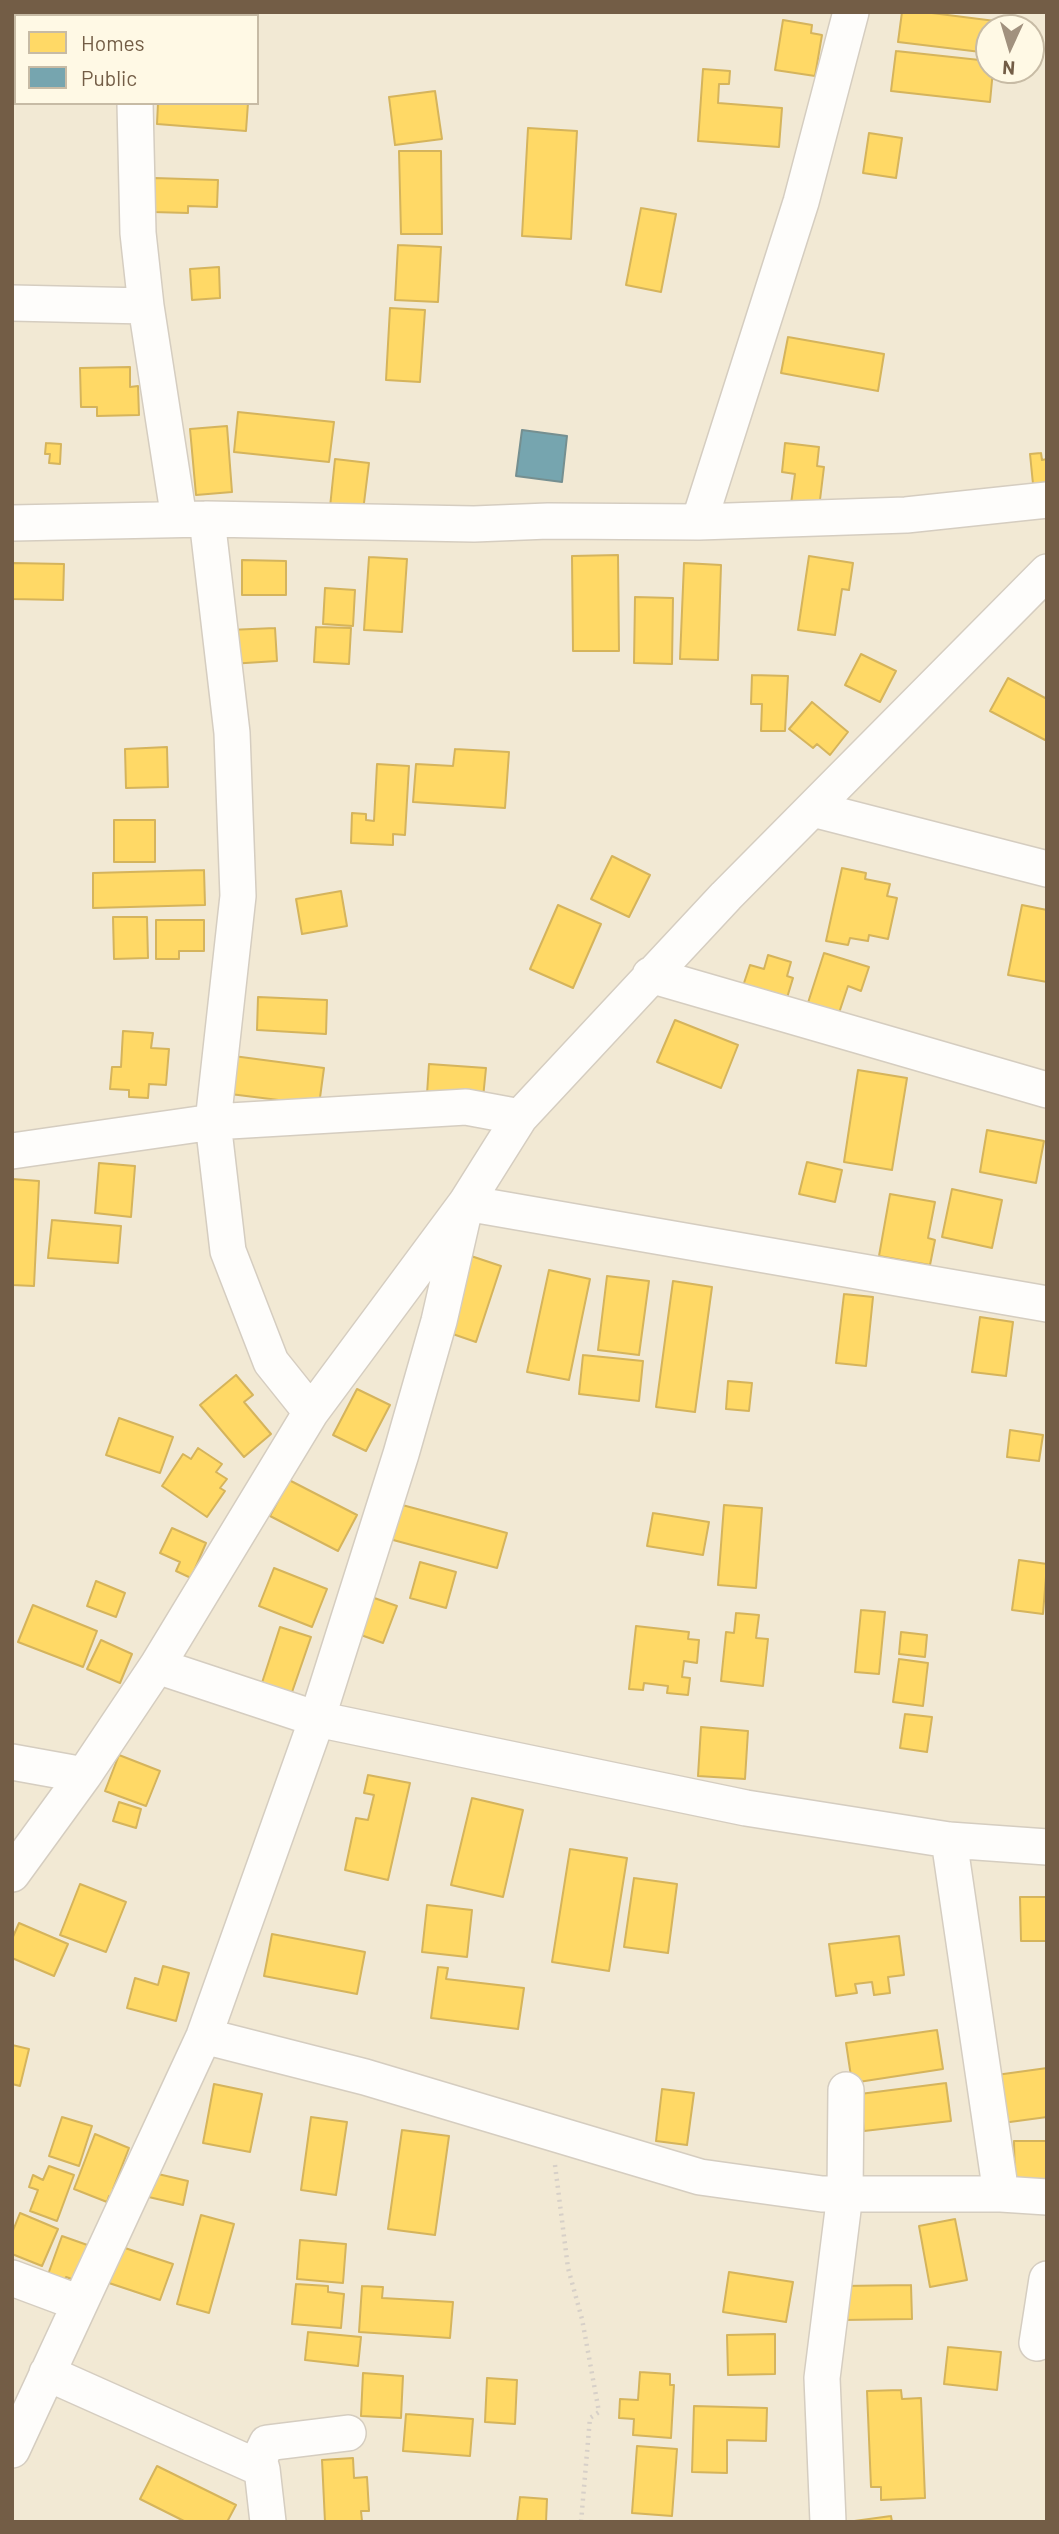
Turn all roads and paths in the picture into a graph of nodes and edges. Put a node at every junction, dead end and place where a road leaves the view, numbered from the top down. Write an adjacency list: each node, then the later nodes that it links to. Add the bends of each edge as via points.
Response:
1 (851, 12): 7 (street, via 801,202)
2 (135, 105): 4 (street, via 138,233)
3 (12, 303): 4 (street)
4 (146, 306): 6 (street)
5 (1047, 500): 7 (street, via 906,515)
6 (193, 519): 7 (street); 8 (street); 15 (street, via 232,733 238,896)
7 (699, 522)
8 (12, 523)
9 (1047, 572): 10 (street)
10 (813, 809): 11 (street); 12 (street)
11 (1047, 869)
12 (650, 975): 13 (street); 14 (street)
13 (1047, 1090)
14 (520, 1117): 15 (street, via 466,1107); 17 (street)
15 (213, 1122): 16 (street); 19 (street, via 228,1251 271,1362)
16 (12, 1151)
17 (466, 1203): 18 (street); 19 (street); 21 (street, via 401,1454)
18 (1047, 1304)
19 (311, 1412): 20 (street)
20 (157, 1666): 21 (street); 23 (street)
21 (317, 1719): 24 (street, via 746,1808); 27 (street)
22 (12, 1762): 23 (street)
23 (84, 1775): 26 (street)
24 (948, 1840): 25 (street); 31 (street)
25 (1047, 1847)
26 (12, 1874)
27 (204, 2036): 29 (street); 35 (street)
28 (846, 2090): 30 (street)
29 (554, 2133): 30 (street, via 700,2177); 42 (path, via 568,2268 599,2412 590,2418)
30 (845, 2194): 31 (street); 43 (street, via 822,2378)
31 (1001, 2194): 32 (street)
32 (1047, 2197)
33 (12, 2278): 35 (street)
34 (1047, 2279): 36 (street)
35 (79, 2303): 37 (street)
36 (1037, 2343)
37 (47, 2373): 39 (street); 40 (street)
38 (348, 2433): 40 (street, via 267,2443)
39 (12, 2450)
40 (256, 2466): 41 (street, via 262,2469)
41 (268, 2522)
42 (581, 2522)
43 (828, 2522)

